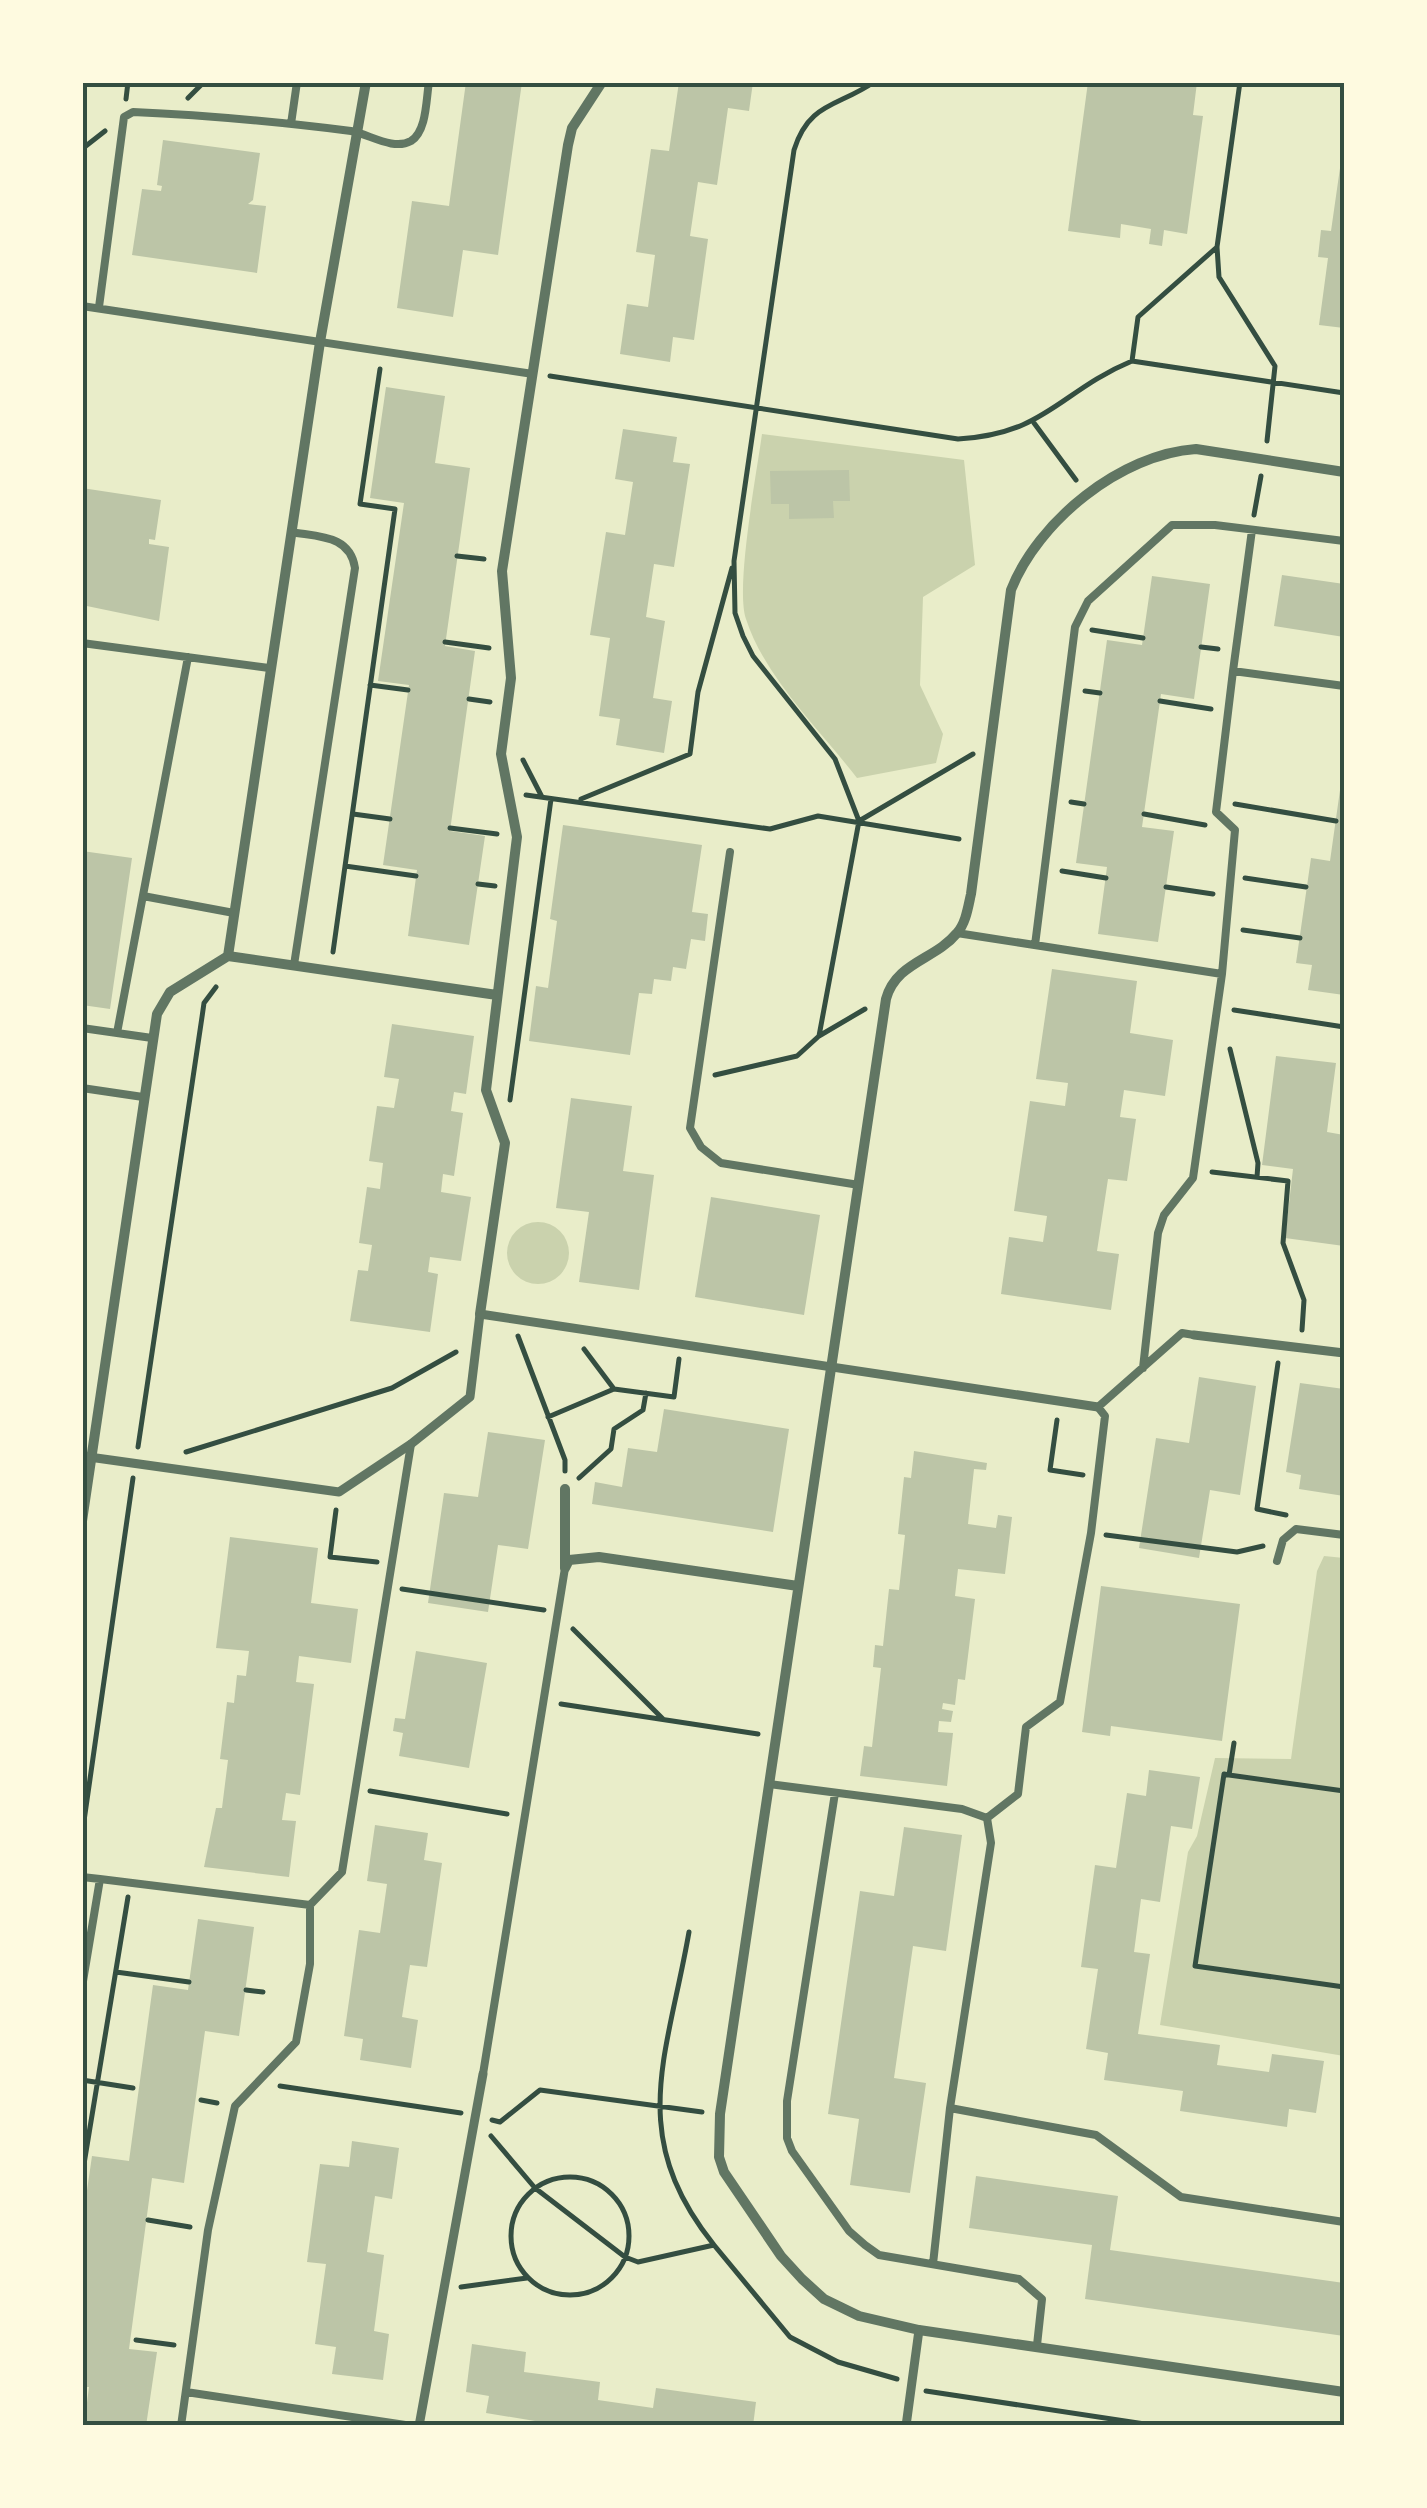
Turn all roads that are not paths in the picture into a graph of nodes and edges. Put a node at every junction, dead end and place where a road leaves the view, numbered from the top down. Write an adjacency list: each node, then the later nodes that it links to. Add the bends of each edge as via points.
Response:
1 (297, 82): 5 (lane)
2 (366, 82): 6 (street)
3 (429, 82): 6 (lane, via 421,130 411,141)
4 (602, 82): 10 (street, via 572,128)
5 (291, 124): 6 (lane); 8 (lane, via 133,112 124,117)
6 (358, 132): 9 (street)
7 (82, 306): 8 (lane)
8 (98, 307): 9 (lane)
9 (320, 342): 10 (lane); 13 (street)
10 (533, 374): 28 (street, via 503,562 511,678 501,754 517,838)
11 (1344, 472): 23 (street, via 1171,451 1139,463 1047,532 1011,590 971,894)
12 (1252, 530): 14 (lane); 18 (lane); 24 (lane, via 1172,526 1088,601 1074,627)
13 (291, 532): 17 (street); 26 (lane, via 339,540 353,553 355,568)
14 (1344, 542)
15 (82, 643): 16 (lane)
16 (188, 656): 17 (lane); 21 (lane)
17 (269, 668): 22 (street)
18 (1233, 671): 19 (lane); 27 (lane, via 1216,812 1235,830)
19 (1344, 686)
20 (730, 852): 34 (lane, via 690,1128 721,1163)
21 (142, 896): 22 (lane); 30 (lane)
22 (234, 913): 25 (street)
23 (958, 933): 24 (lane); 34 (street, via 896,977 886,999)
24 (1035, 945): 27 (lane)
25 (228, 956): 26 (street); 31 (street, via 170,992)
26 (294, 965): 28 (street)
27 (1222, 974): 39 (lane, via 1194,1170 1158,1233)
28 (498, 995): 35 (street, via 486,1090 504,1143)
29 (82, 1028): 30 (lane)
30 (117, 1032): 31 (lane)
31 (152, 1038): 33 (street)
32 (82, 1088): 33 (lane)
33 (142, 1098): 42 (street)
34 (859, 1185): 38 (street)
35 (480, 1314): 38 (street); 41 (street, via 470,1396)
36 (1194, 1335): 37 (street); 39 (lane, via 1182,1333)
37 (1344, 1353)
38 (831, 1368): 40 (street); 48 (street)
39 (1142, 1368): 40 (lane)
40 (1098, 1407): 51 (lane, via 1106,1416 1091,1533 1060,1702 1026,1727 1018,1794)
41 (412, 1444): 42 (street, via 339,1492); 54 (lane, via 342,1872)
42 (87, 1456): 44 (street)
43 (565, 1489): 47 (street)
44 (82, 1521)
45 (1344, 1535): 46 (lane, via 1296,1529 1283,1540)
46 (1277, 1561)
47 (564, 1568): 48 (street, via 569,1560 599,1558); 56 (lane)
48 (798, 1586): 49 (street)
49 (769, 1784): 50 (lane); 60 (street, via 720,2114 724,2172 781,2256 814,2291 840,2309)
50 (835, 1793): 51 (lane); 59 (lane, via 786,2138 865,2245 878,2254)
51 (987, 1818): 57 (lane, via 991,1843)
52 (82, 1877): 53 (lane)
53 (100, 1879): 54 (lane); 55 (lane)
54 (310, 1905): 62 (lane, via 310,1964 296,2042 235,2106 208,2230)
55 (82, 1987)
56 (483, 2074): 65 (street)
57 (950, 2108): 58 (lane, via 1096,2135 1181,2197); 59 (lane)
58 (1344, 2222)
59 (933, 2264): 61 (lane, via 1031,2286 1042,2298)
60 (919, 2330): 61 (street); 66 (street)
61 (1037, 2345): 63 (street)
62 (186, 2392): 64 (lane); 65 (lane)
63 (1344, 2392)
64 (181, 2426)
65 (415, 2426)
66 (906, 2426)

